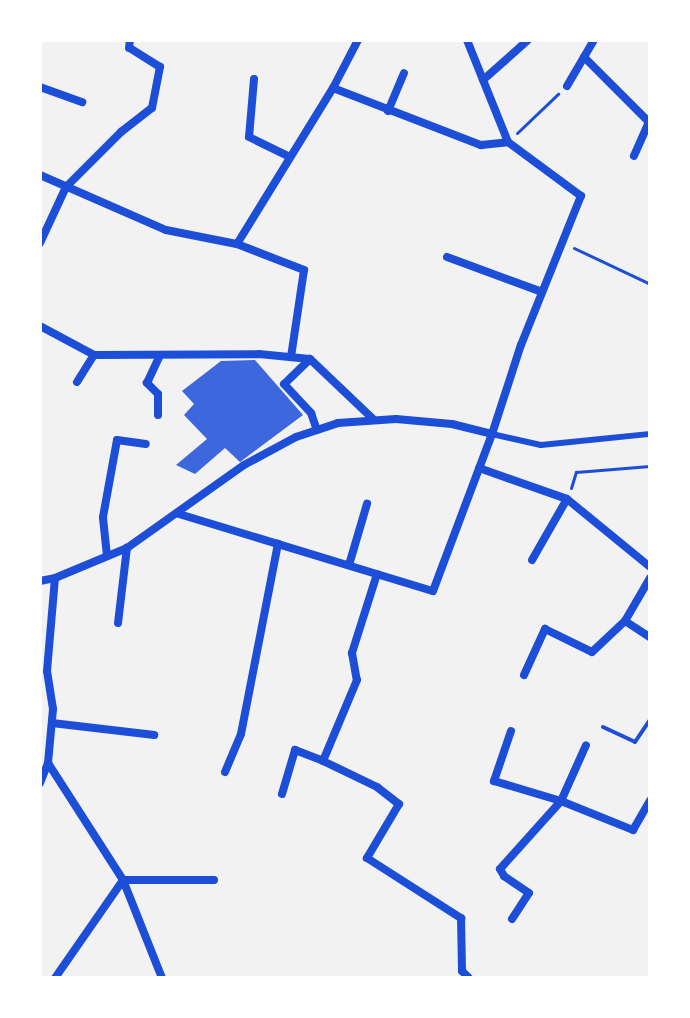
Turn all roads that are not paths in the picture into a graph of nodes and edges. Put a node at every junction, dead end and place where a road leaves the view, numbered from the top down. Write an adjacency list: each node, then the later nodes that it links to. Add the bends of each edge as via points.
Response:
1 (130, 40): 19 (street, via 129,48 160,67 152,108)
2 (358, 40): 12 (street)
3 (467, 40): 9 (street)
4 (594, 40): 6 (street)
5 (527, 41): 9 (street)
6 (584, 57): 10 (street); 17 (street, via 649,122)
7 (404, 73): 14 (street)
8 (254, 79): 16 (street, via 249,137)
9 (483, 80): 15 (street)
10 (567, 86)
11 (40, 87): 13 (street)
12 (333, 88): 14 (street); 16 (street)
13 (82, 102)
14 (388, 111): 15 (street, via 481,145)
15 (508, 142): 23 (street, via 581,196)
16 (288, 156): 21 (street)
17 (634, 156)
18 (40, 175): 19 (street)
19 (66, 187): 20 (street); 21 (street, via 166,230)
20 (40, 243)
21 (237, 244): 27 (street, via 304,270)
22 (447, 257): 23 (street)
23 (542, 292): 33 (street)
24 (40, 326): 25 (street)
25 (94, 355): 26 (street); 29 (street)
26 (159, 357): 27 (street); 30 (street, via 147,383 158,394)
27 (291, 357): 28 (street)
28 (310, 359): 31 (street); 32 (street, via 284,384 311,413)
29 (77, 382)
30 (158, 415)
31 (374, 420): 32 (street); 33 (street, via 452,424)
32 (317, 430): 39 (street, via 244,465)
33 (492, 434): 34 (street, via 541,445); 36 (street)
34 (650, 434)
35 (146, 444): 42 (street, via 117,440 103,517)
36 (479, 468): 37 (street); 46 (street, via 433,591)
37 (567, 499): 43 (street); 45 (street)
38 (367, 504): 44 (street)
39 (179, 514): 40 (street); 41 (street)
40 (278, 544): 44 (street); 63 (street, via 241,734)
41 (127, 548): 42 (street); 51 (street)
42 (107, 556): 47 (street)
43 (532, 560)
44 (349, 565): 46 (street)
45 (650, 567)
46 (377, 574): 61 (street, via 352,653 357,680)
47 (55, 578): 49 (street); 55 (street, via 47,671)
48 (650, 578): 50 (street)
49 (40, 581)
50 (625, 621): 52 (street); 53 (street, via 592,652 545,629)
51 (118, 623)
52 (650, 637)
53 (524, 675)
54 (650, 720): 56 (lane, via 635,742)
55 (52, 723): 58 (street); 60 (street)
56 (603, 727)
57 (511, 731): 66 (street, via 494,781)
58 (154, 735)
59 (586, 745): 66 (street)
60 (45, 748): 62 (street)
61 (323, 761): 65 (street, via 295,750); 73 (street, via 399,804 367,858 461,918 462,971)
62 (48, 763): 64 (street); 68 (street)
63 (225, 772)
64 (40, 783)
65 (282, 794)
66 (561, 801): 67 (street, via 633,830); 70 (street, via 500,869 529,893)
67 (650, 801)
68 (123, 880): 69 (street); 71 (street); 72 (street)
69 (214, 880)
70 (512, 919)
71 (55, 978)
72 (162, 978)
73 (469, 978)

